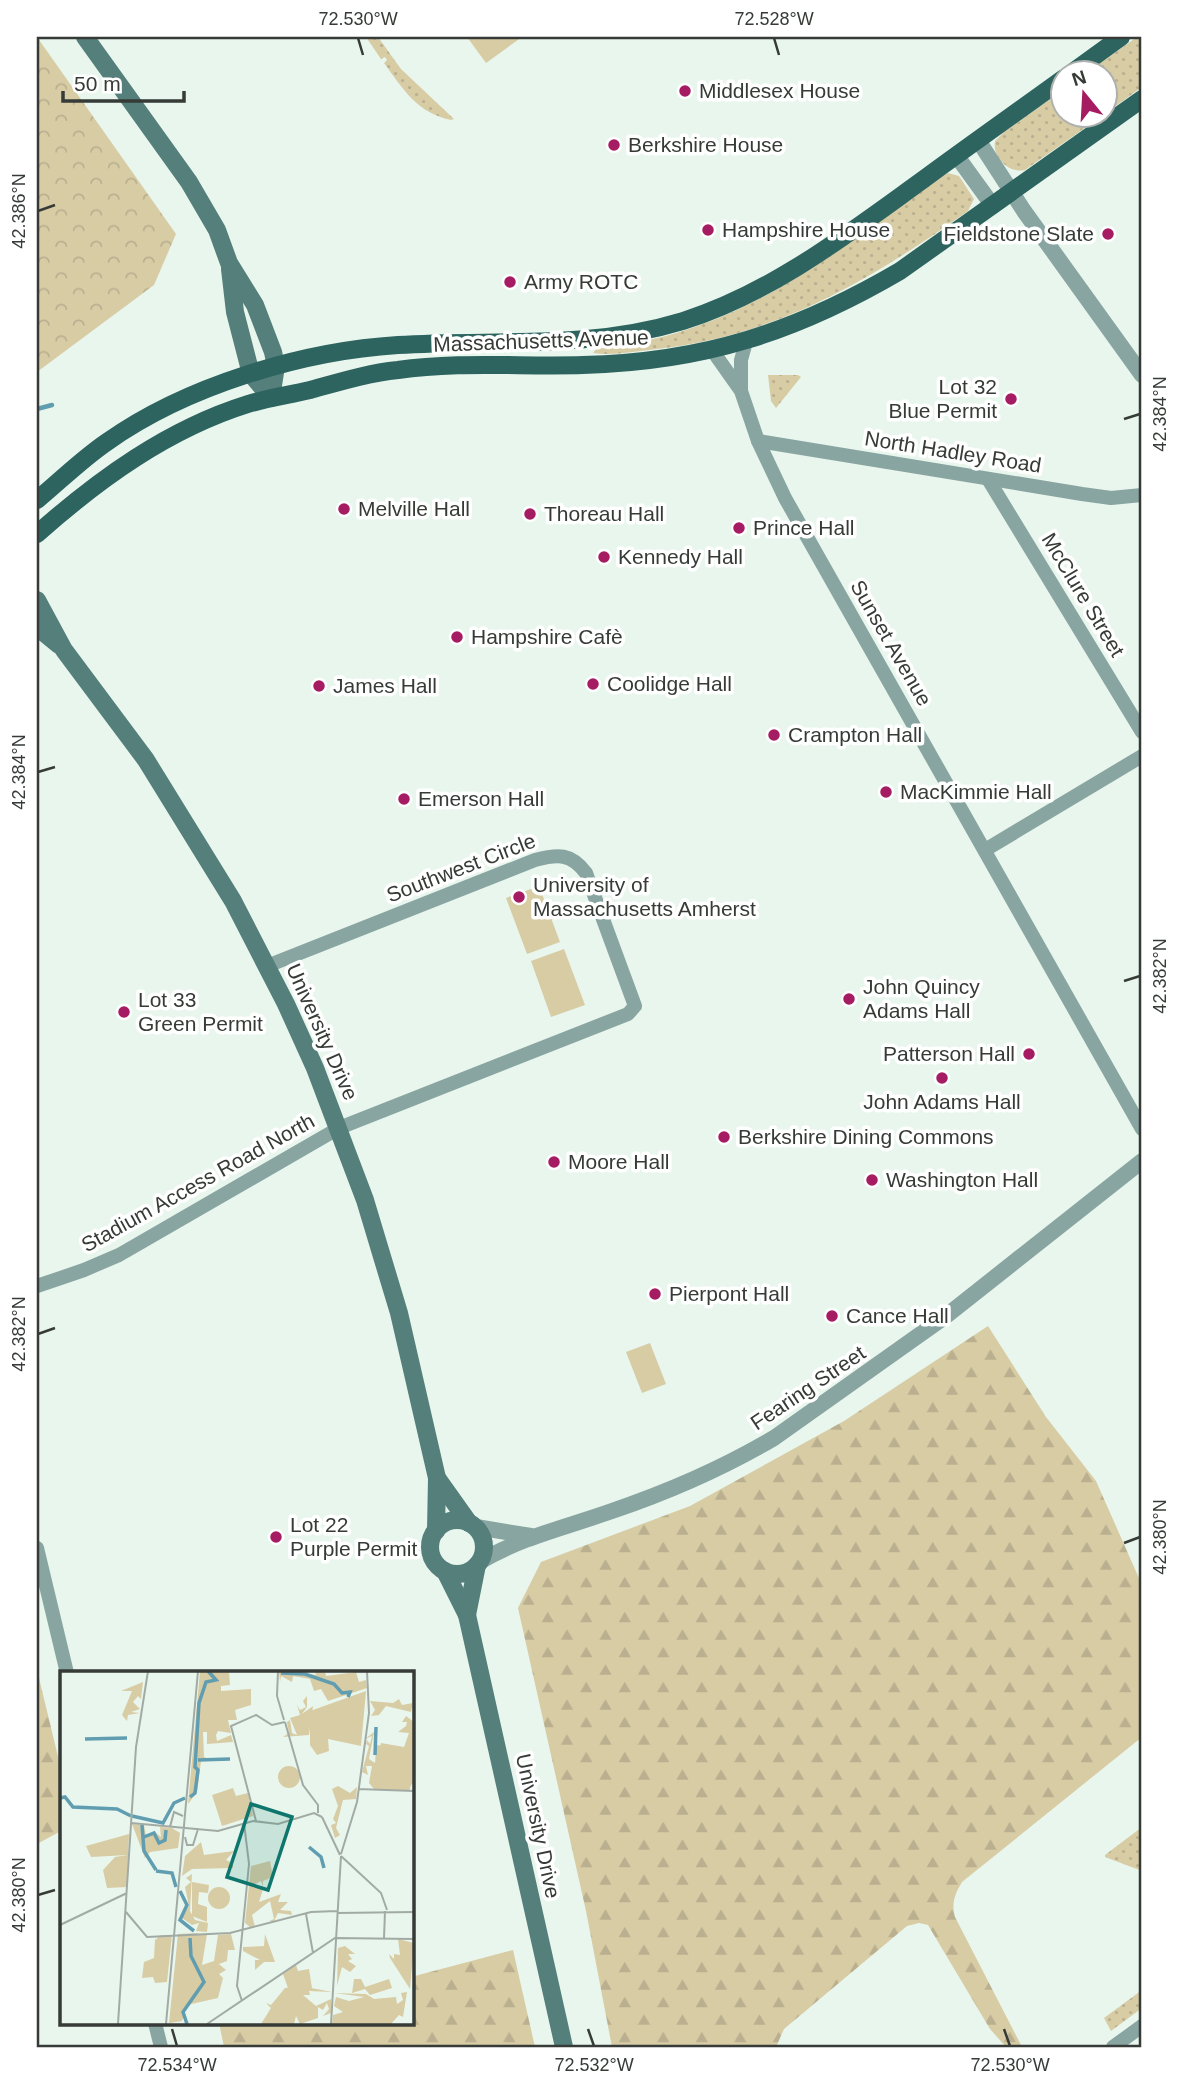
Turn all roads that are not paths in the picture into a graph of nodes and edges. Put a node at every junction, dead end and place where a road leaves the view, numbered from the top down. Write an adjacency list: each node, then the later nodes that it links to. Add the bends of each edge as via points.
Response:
1 (85, 37): 10 (main road, via 189,182 217,230)
2 (1121, 37): 3 (main road)
3 (1089, 60)
4 (1050, 87): 6 (main road, Massachusetts Avenue)
5 (1142, 99): 8 (main road, Massachusetts Avenue)
6 (978, 140): 7 (main road, Massachusetts Avenue); 8 (street)
7 (956, 155): 9 (street); 13 (main road, Massachusetts Avenue, via 792,270 683,321 576,341 376,347)
8 (1012, 192): 9 (main road, Massachusetts Avenue); 15 (street)
9 (993, 205): 11 (main road, Massachusetts Avenue, via 864,292)
10 (229, 262): 13 (main road, via 255,305); 14 (main road, via 235,312)
11 (746, 342): 12 (main road, Massachusetts Avenue); 16 (street, Sunset Avenue)
12 (712, 350): 16 (street, Sunset Avenue); 17 (main road, Massachusetts Avenue, via 635,363 398,369)
13 (276, 366): 14 (main road, Massachusetts Avenue); 17 (main road)
14 (251, 374): 17 (main road); 21 (main road, Massachusetts Avenue, via 168,408 110,439)
15 (1142, 375)
16 (741, 391): 18 (street, Sunset Avenue)
17 (271, 398): 22 (main road, Massachusetts Avenue, via 216,416 160,443 110,475)
18 (758, 441): 19 (street, North Hadley Road); 28 (street, Sunset Avenue, via 785,498)
19 (988, 479): 20 (street, North Hadley Road, via 1111,498); 26 (street, McClure Street)
20 (1142, 495)
21 (37, 500)
22 (37, 534)
23 (37, 600): 25 (main road, University Drive)
24 (37, 627): 25 (main road, University Drive)
25 (64, 650): 29 (main road, University Drive, via 146,760 233,901)
26 (1142, 732)
27 (1142, 755): 28 (street)
28 (985, 850): 31 (street, Sunset Avenue)
29 (267, 966): 30 (main road, University Drive); 30 (street, Southwest Circle, via 535,860 569,858 586,873 632,996 632,1012)
30 (339, 1128): 33 (street, Stadium Access Road North, via 119,1255); 34 (main road, University Drive, via 399,1314)
31 (1142, 1129)
32 (1142, 1161): 37 (street, Fearing Street, via 946,1316 774,1438 696,1479)
33 (37, 1286)
34 (437, 1478): 35 (main road, University Drive); 36 (main road, University Drive)
35 (472, 1525): 36 (main road, via 451,1521); 37 (street, Fearing Street); 39 (main road, University Drive, via 484,1543)
36 (436, 1531): 40 (main road, University Drive, via 432,1554)
37 (531, 1536): 39 (street, Fearing Street)
38 (37, 1548): 42 (street)
39 (479, 1563): 40 (main road, via 458,1574); 41 (main road, University Drive)
40 (445, 1571): 41 (main road, University Drive)
41 (467, 1615): 46 (main road, University Drive)
42 (67, 1671)
43 (155, 2024): 45 (street)
44 (1142, 2026): 47 (street)
45 (161, 2047)
46 (564, 2047)
47 (1113, 2047)

